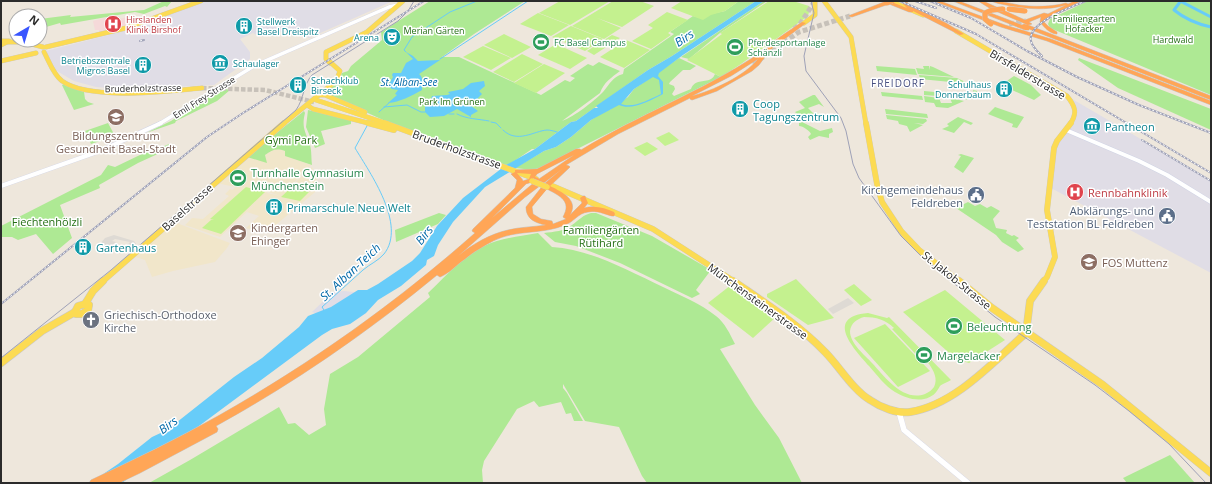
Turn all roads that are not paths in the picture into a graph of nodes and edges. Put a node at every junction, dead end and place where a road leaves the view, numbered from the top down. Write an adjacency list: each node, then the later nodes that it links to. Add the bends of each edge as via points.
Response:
1 (199, 1): 30 (main road, via 112,32)
2 (403, 1): 18 (main road, Emil Frey-Strasse)
3 (815, 1): 22 (main road, via 815,13 812,18)
4 (885, 1): 21 (highway)
5 (891, 1): 20 (highway); 21 (main road, Birsfelderstrasse)
6 (906, 1): 25 (highway, via 905,4 909,7)
7 (936, 1): 23 (highway)
8 (949, 1): 19 (highway)
9 (955, 1): 19 (highway)
10 (962, 1): 36 (highway)
11 (980, 1): 26 (highway, via 998,11)
12 (989, 1): 17 (highway, via 1016,9 1023,14 1024,21)
13 (995, 1): 17 (highway, via 1039,8)
14 (1073, 1): 17 (highway)
15 (1079, 1): 17 (highway)
16 (825, 2): 62 (main road, St. Jakob-Strasse, via 851,37 873,165 886,210 919,250)
17 (1067, 5): 23 (highway, bridge, via 1051,10 992,10 985,13 985,19); 26 (highway, via 1042,20 1046,27)
18 (398, 6): 33 (main road, via 367,32 326,52); 53 (street, Emil Frey-Strasse, via 389,7 259,63 140,134)
19 (975, 8): 45 (highway)
20 (850, 16)
21 (931, 19): 25 (main road, Birsfelderstrasse)
22 (804, 21): 37 (highway); 41 (highway, via 770,47 757,64 746,72)
23 (991, 23): 24 (highway); 45 (highway)
24 (1009, 24)
25 (962, 34): 50 (main road, Birsfelderstrasse, via 1071,100 1076,108 1076,114)
26 (1061, 36): 36 (highway)
27 (1, 41): 28 (main road)
28 (7, 42): 29 (main road); 30 (main road, via 24,42); 31 (main road, via 26,45)
29 (1, 45)
30 (45, 49): 31 (main road); 38 (main road, Bruderholzstrasse, via 51,68 63,81 73,86 111,92)
31 (36, 51): 34 (main road)
32 (759, 56): 37 (highway)
33 (327, 60): 39 (main road, Baselstrasse, via 338,67 340,73); 44 (main road, Baselstrasse, via 337,70 336,76)
34 (1, 61)
35 (753, 64): 41 (highway)
36 (1132, 66): 42 (highway)
37 (710, 86): 48 (highway)
38 (203, 87)
39 (328, 88): 40 (main road, Baselstrasse); 43 (main road, via 326,93)
40 (320, 95): 43 (main road, Bruderholzstrasse); 44 (main road, Baselstrasse); 44 (main road, Bruderholzstrasse)
41 (692, 98): 51 (highway, via 619,135)
42 (1211, 98)
43 (334, 99): 49 (main road, Bruderholzstrasse)
44 (312, 101): 46 (main road, Bruderholzstrasse); 47 (main road, Baselstrasse); 49 (main road, Bruderholzstrasse)
45 (1211, 102)
46 (313, 109): 47 (main road, Bruderholzstrasse); 49 (main road, Bruderholzstrasse)
47 (296, 114): 63 (main road, Baselstrasse, via 102,282 85,304 45,329)
48 (646, 116): 52 (highway); 61 (highway, via 597,142 555,170)
49 (402, 130): 52 (main road, Bruderholzstrasse)
50 (1066, 130): 56 (street, via 1139,161); 62 (main road, Birsfelderstrasse, via 1054,148 1047,204 1054,260 1047,277 1030,301)
51 (567, 167): 58 (highway, via 537,195 529,210 534,219 542,223 556,222); 60 (highway, via 528,196)
52 (523, 176): 54 (main road, Münchensteinerstrasse, bridge); 61 (highway, via 518,188)
53 (1, 186)
54 (549, 186): 55 (main road, Münchensteinerstrasse); 58 (highway, via 570,203)
55 (586, 201): 57 (main road, Münchensteinerstrasse); 58 (highway); 59 (main road, Münchensteinerstrasse, via 638,222)
56 (1211, 202)
57 (612, 214): 58 (highway, via 590,208); 59 (main road, Münchensteinerstrasse)
58 (570, 216): 60 (highway, via 569,220 557,226 501,235 480,245)
59 (662, 236): 64 (main road, Münchensteinerstrasse, via 714,268 794,325 825,352 869,400)
60 (440, 274): 67 (highway, via 333,356 258,404)
61 (395, 304): 66 (highway, via 330,352 217,422)
62 (1026, 333): 64 (main road, via 954,394 921,409); 65 (main road, St. Jakob-Strasse, via 1103,386)
63 (1, 363)
64 (899, 412): 68 (street, via 904,430)
65 (1211, 473)
66 (94, 483)
67 (109, 483)
68 (968, 483)

